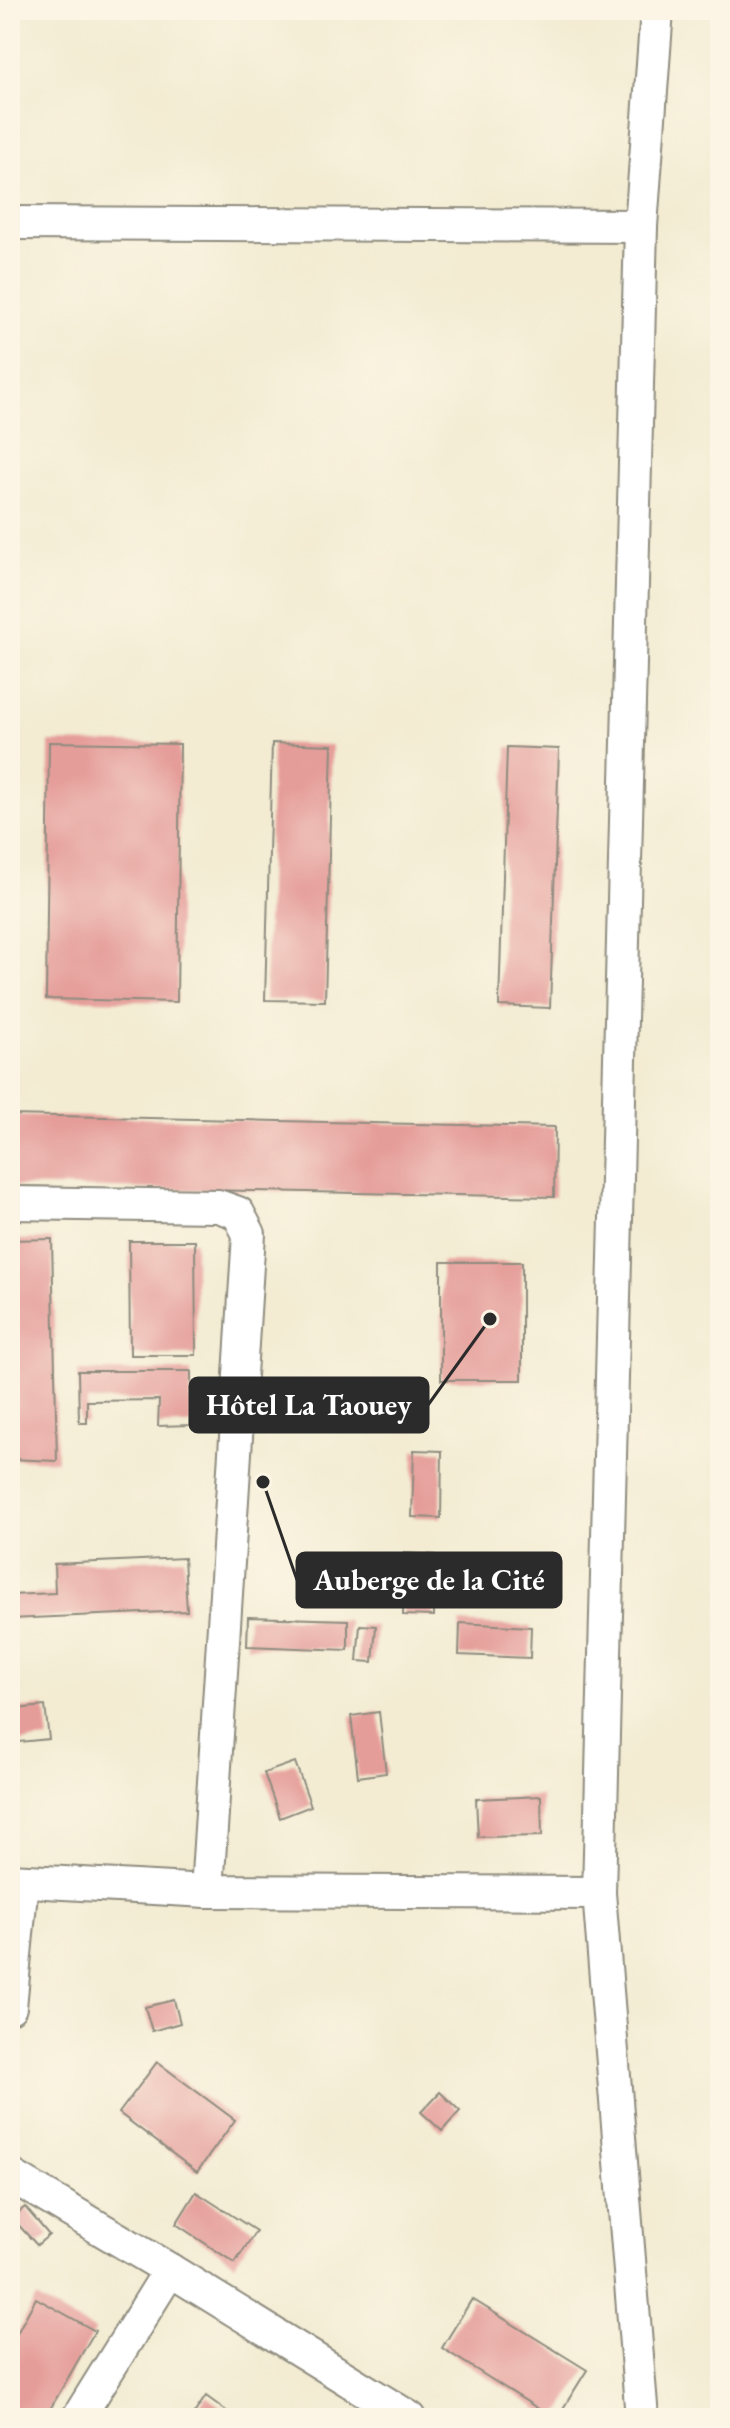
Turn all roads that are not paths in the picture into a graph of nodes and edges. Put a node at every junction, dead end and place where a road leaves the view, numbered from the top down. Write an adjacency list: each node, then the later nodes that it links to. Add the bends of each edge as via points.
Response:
1 (657, 10): 3 (street)
2 (10, 223): 3 (street)
3 (641, 226): 7 (street)
4 (10, 1203): 6 (street, via 218,1206 238,1213 249,1234)
5 (16, 1881): 6 (street); 8 (street)
6 (207, 1891): 7 (street)
7 (599, 1893): 13 (street)
8 (10, 2007)
9 (10, 2175): 10 (street)
10 (170, 2270): 11 (street); 12 (street)
11 (78, 2418)
12 (410, 2418)
13 (642, 2418)

